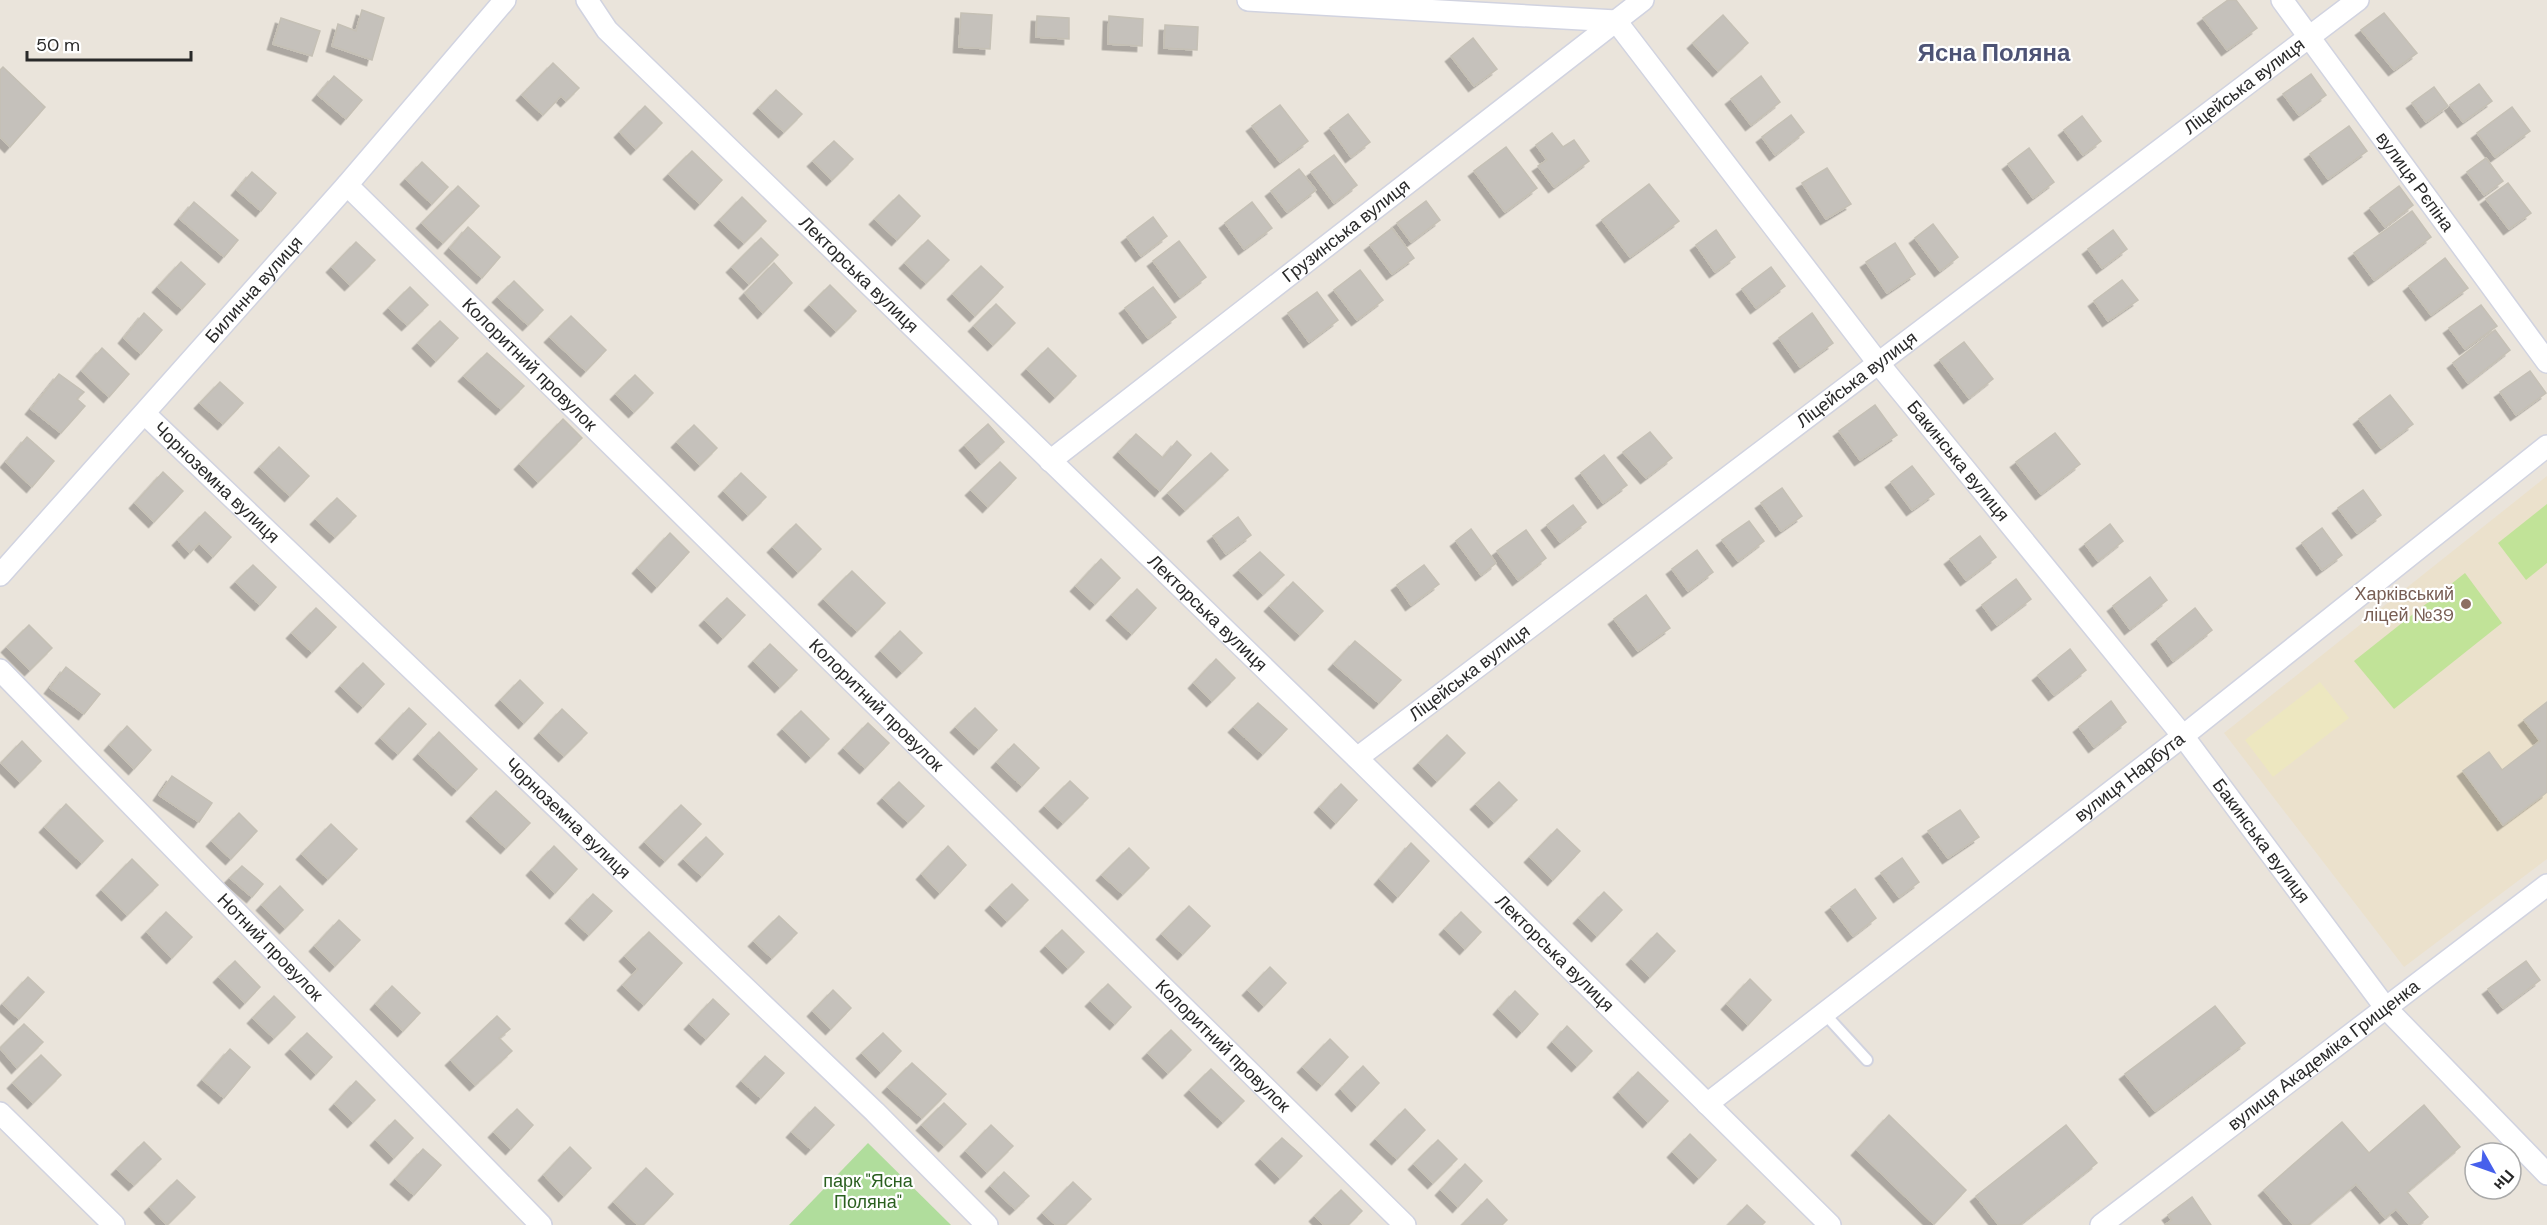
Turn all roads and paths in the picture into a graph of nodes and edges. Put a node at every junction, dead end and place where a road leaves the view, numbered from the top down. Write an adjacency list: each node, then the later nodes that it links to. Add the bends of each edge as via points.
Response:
1 (505, 0): 9 (street, Билинна вулиця)
2 (588, 0): 14 (street, Лекторська вулиця, via 607,30)
3 (1248, 0): 7 (street)
4 (2282, 0): 8 (street, вулиця Рєпіна)
5 (2358, 0): 8 (street, Ліцейська вулиця)
6 (1637, 2): 7 (street, Грузинська вулиця)
7 (1616, 21): 11 (street, Бакинська вулиця); 14 (street, Грузинська вулиця)
8 (2310, 36): 10 (street, вулиця Рєпіна); 11 (street, Ліцейська вулиця)
9 (347, 185): 12 (street, Билинна вулиця); 29 (street, Колоритний провулок)
10 (2547, 362)
11 (1879, 364): 17 (street, Бакинська вулиця); 18 (street, Ліцейська вулиця)
12 (145, 414): 15 (street, Билинна вулиця); 28 (street, Чорноземна вулиця, via 875,1112)
13 (2547, 446): 17 (street, вулиця Нарбута)
14 (1050, 461): 18 (street, Лекторська вулиця)
15 (0, 574)
16 (0, 670): 27 (street, Нотний провулок)
17 (2183, 736): 20 (street, Бакинська вулиця); 21 (street, вулиця Нарбута)
18 (1357, 758): 23 (street, Лекторська вулиця)
19 (2547, 885): 20 (street, вулиця Академіка Грищенка)
20 (2385, 1007): 25 (street, Бакинська вулиця); 31 (street, вулиця Академіка Грищенка)
21 (1824, 1013): 22 (lane); 23 (street, вулиця Нарбута)
22 (1867, 1060)
23 (1707, 1104): 30 (street, Лекторська вулиця)
24 (0, 1113): 26 (street)
25 (2547, 1174)
26 (114, 1225)
27 (541, 1225)
28 (987, 1225)
29 (1406, 1225)
30 (1830, 1225)
31 (2101, 1225)

